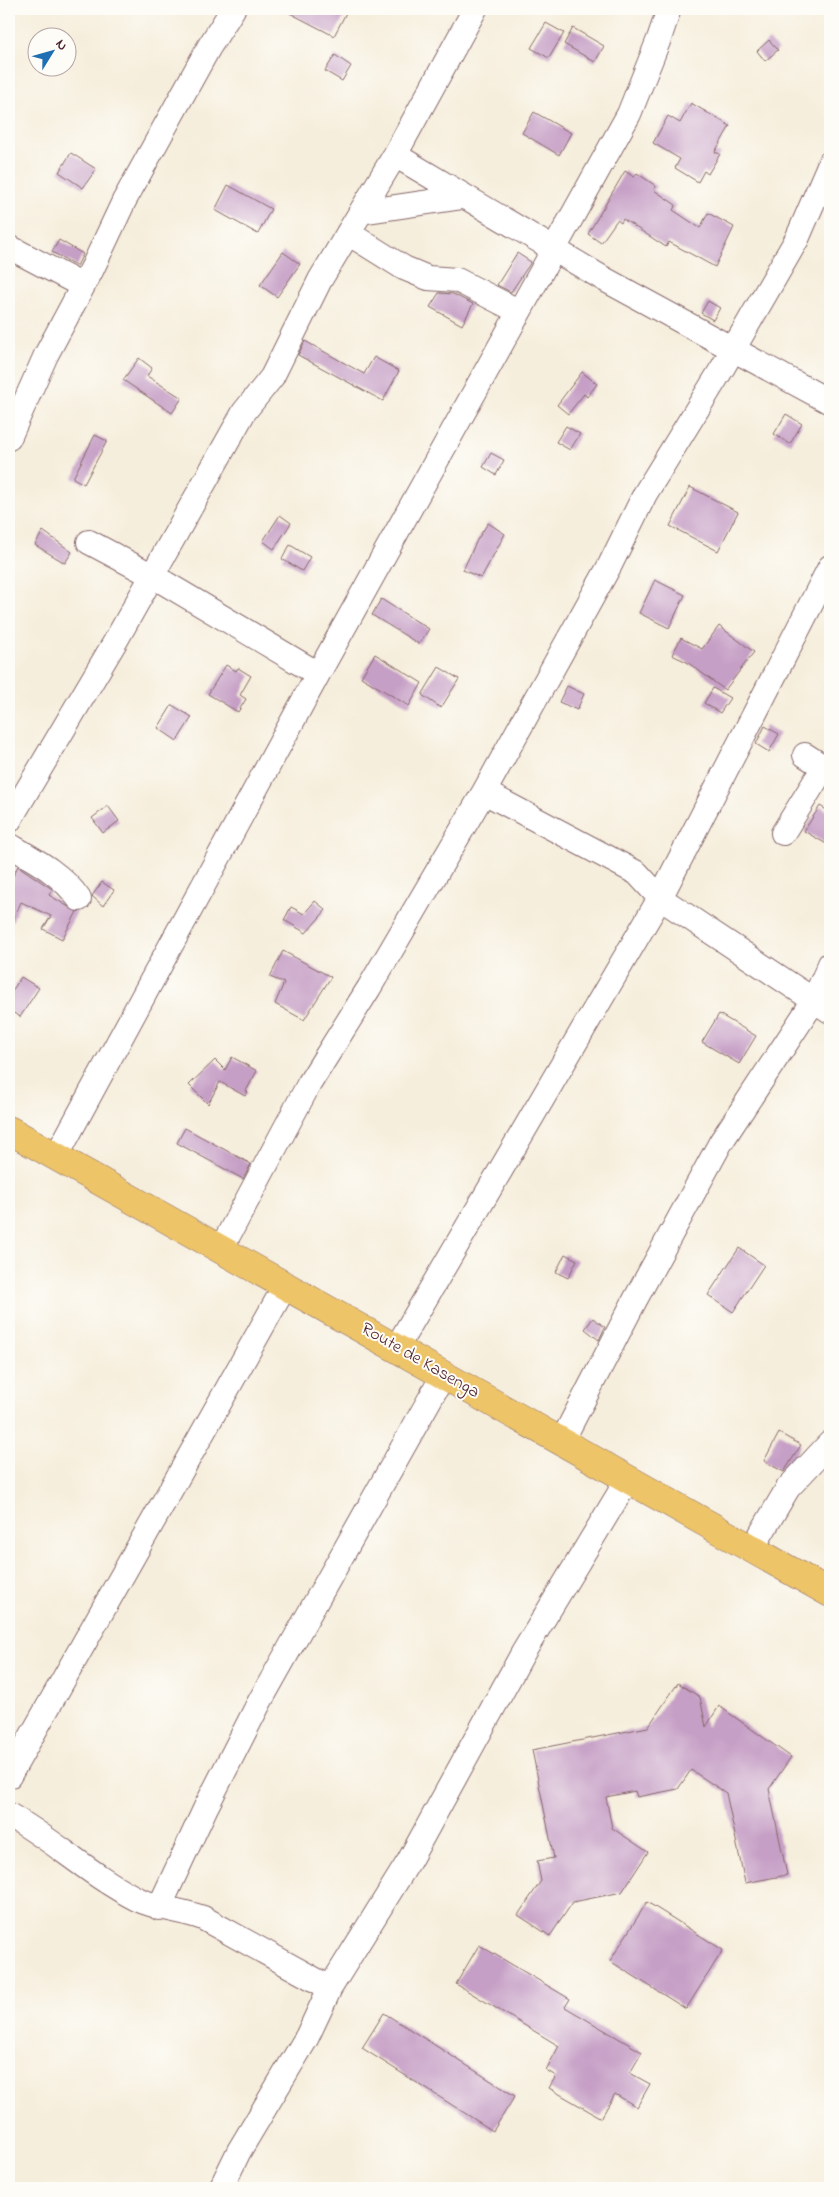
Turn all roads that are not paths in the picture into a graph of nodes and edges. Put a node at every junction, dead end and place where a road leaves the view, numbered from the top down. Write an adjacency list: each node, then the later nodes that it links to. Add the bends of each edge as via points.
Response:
1 (233, 9): 11 (street, via 124,201)
2 (475, 9): 4 (street)
3 (669, 9): 10 (street, via 629,114)
4 (395, 155): 6 (street); 7 (street)
5 (830, 163): 13 (street, via 797,238)
6 (463, 198): 7 (street); 10 (street)
7 (360, 212): 8 (street)
8 (348, 232): 12 (street, via 404,268 428,278 457,280); 18 (street, via 320,280 272,377 244,412)
9 (9, 247): 11 (street)
10 (553, 248): 12 (street); 13 (street)
11 (83, 286): 15 (street, via 46,355)
12 (518, 311): 19 (street)
13 (733, 349): 14 (street); 21 (street, via 645,494 610,565)
14 (830, 402)
15 (9, 438)
16 (89, 542): 18 (street)
17 (830, 568): 25 (street)
18 (153, 576): 19 (street); 22 (street)
19 (318, 674): 30 (street)
20 (820, 765): 23 (street)
21 (484, 792): 25 (street, via 637,873); 31 (street, via 309,1084)
22 (9, 820)
23 (784, 833)
24 (9, 845): 26 (street, via 46,867)
25 (660, 898): 28 (street); 33 (street)
26 (79, 899)
27 (830, 964): 28 (street)
28 (822, 1006): 35 (street, via 721,1142)
29 (9, 1130): 30 (highway, Route de Kasenga)
30 (56, 1157): 31 (highway, Route de Kasenga)
31 (221, 1249): 32 (highway, Route de Kasenga)
32 (285, 1286): 33 (highway, Route de Kasenga); 40 (street)
33 (396, 1347): 34 (highway, Route de Kasenga)
34 (444, 1374): 35 (highway, Route de Kasenga); 42 (street, via 260,1702 206,1807)
35 (562, 1441): 37 (highway, Route de Kasenga)
36 (830, 1443): 38 (street, via 788,1488)
37 (628, 1479): 38 (highway, Route de Kasenga); 43 (street, via 523,1653 409,1861)
38 (752, 1549): 39 (highway, Route de Kasenga)
39 (830, 1593)
40 (9, 1776)
41 (9, 1815): 42 (street, via 40,1832 90,1872)
42 (160, 1908): 43 (street, via 204,1918)
43 (330, 1988): 44 (street)
44 (221, 2188)

